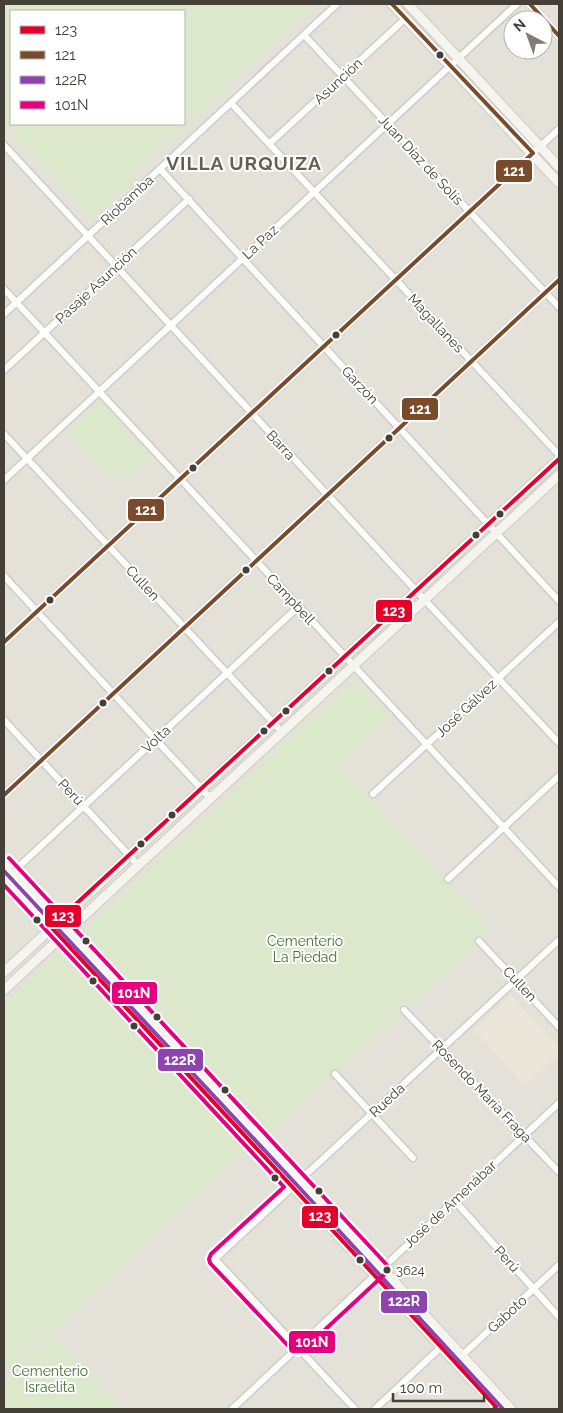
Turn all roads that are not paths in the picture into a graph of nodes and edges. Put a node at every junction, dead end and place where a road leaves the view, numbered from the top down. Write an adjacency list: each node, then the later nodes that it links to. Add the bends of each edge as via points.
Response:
1 (337, 4): 7 (street, Riobamba)
2 (392, 4): 6 (main road)
3 (408, 4): 9 (main road)
4 (517, 4): 9 (street, La Paz)
5 (530, 4): 8 (street)
6 (406, 18): 10 (main road); 11 (street, Asunción)
7 (304, 35): 11 (street, Juan Díaz de Solís); 12 (street, Riobamba)
8 (559, 36)
9 (458, 58): 10 (street, La Paz); 16 (main road)
10 (450, 66): 13 (street, La Paz); 18 (main road)
11 (343, 76): 13 (street, Juan Díaz de Solís); 15 (street, Asunción)
12 (231, 103): 15 (street, Magallanes); 20 (street, Riobamba)
13 (387, 124): 22 (street, La Paz); 24 (street, Juan Díaz de Solís)
14 (559, 129): 16 (street)
15 (270, 144): 22 (street, Magallanes)
16 (540, 146): 18 (street); 19 (main road)
17 (4, 147): 25 (street, Barra)
18 (532, 153): 21 (main road); 24 (street)
19 (559, 167)
20 (160, 169): 23 (street, Garzón); 25 (street, Riobamba)
21 (559, 182)
22 (314, 192): 26 (street, La Paz); 28 (street, Magallanes)
23 (189, 199): 26 (street, Garzón); 27 (street, Pasaje Asunción)
24 (470, 212): 28 (street); 31 (street, Juan Díaz de Solís)
25 (88, 236): 27 (street, Barra); 32 (street, Riobamba)
26 (243, 258): 35 (street, La Paz); 37 (street, Garzón)
27 (116, 266): 35 (street, Barra); 36 (street, Pasaje Asunción)
28 (396, 280): 37 (street); 38 (street, Magallanes)
29 (559, 280): 31 (street)
30 (4, 289): 32 (street, Campbell)
31 (546, 293): 33 (street, Juan Díaz de Solís); 38 (street)
32 (16, 302): 34 (street, Riobamba); 36 (street, Campbell)
33 (559, 307)
34 (4, 314)
35 (170, 325): 40 (street, La Paz); 41 (street, Barra)
36 (44, 332): 39 (street, Pasaje Asunción); 40 (street, Campbell)
37 (324, 346): 41 (street); 42 (street, Garzón)
38 (472, 361): 42 (street); 44 (street, Magallanes)
39 (4, 370)
40 (99, 392): 45 (street, La Paz); 47 (street, Campbell)
41 (252, 413): 47 (street); 49 (street, Barra)
42 (400, 428): 49 (street); 50 (street, Garzón)
43 (4, 434): 45 (street, Cullen)
44 (559, 457): 50 (main road)
45 (26, 459): 48 (street, La Paz); 52 (street, Cullen)
46 (559, 475): 51 (main road)
47 (180, 479): 52 (street); 53 (street, Campbell)
48 (4, 480)
49 (328, 495): 53 (street); 55 (street, Barra)
50 (488, 525): 51 (street, Garzón); 55 (main road)
51 (496, 534): 56 (main road); 57 (street, Garzón)
52 (108, 546): 59 (street); 61 (street, Cullen)
53 (256, 561): 58 (street, Campbell); 61 (street)
54 (4, 576): 59 (street)
55 (416, 591): 56 (street, Barra); 63 (main road)
56 (425, 600): 64 (main road); 66 (street, Barra)
57 (559, 601)
58 (298, 607): 63 (street, Campbell); 65 (street, Volta)
59 (37, 611): 62 (street); 67 (street)
60 (559, 622): 66 (street, José Gálvez)
61 (184, 628): 65 (street, Cullen); 67 (street)
62 (4, 642)
63 (344, 657): 64 (street, Campbell); 69 (main road)
64 (353, 666): 70 (main road); 73 (street, Campbell)
65 (227, 673): 69 (street, Cullen); 71 (street, Volta)
66 (499, 678): 72 (street, Barra); 73 (street, José Gálvez)
67 (113, 694): 71 (street); 74 (street)
68 (4, 720): 74 (street, Perú)
69 (273, 723): 70 (street, Cullen); 76 (main road)
70 (282, 732): 79 (main road)
71 (156, 740): 76 (street); 80 (street, Volta)
72 (559, 742)
73 (426, 744): 77 (street, José Gálvez); 81 (street, Campbell)
74 (41, 760): 78 (street); 80 (street, Perú)
75 (559, 776): 81 (street)
76 (202, 789): 79 (street); 82 (main road)
77 (373, 794)
78 (4, 795)
79 (210, 798): 84 (main road)
80 (84, 807): 82 (street, Perú); 85 (street, Volta)
81 (504, 828): 86 (street); 87 (street, Campbell)
82 (129, 856): 84 (street, Perú); 88 (main road)
83 (4, 862): 85 (main road)
84 (138, 865): 89 (main road)
85 (7, 877): 88 (main road)
86 (448, 879)
87 (559, 887)
88 (55, 924): 89 (main road); 92 (main road)
89 (64, 934): 94 (main road); 104 (main road); 105 (main road)
90 (559, 940): 93 (street, Rueda)
91 (479, 941): 93 (street, Cullen)
92 (4, 972)
93 (516, 980): 96 (street, Cullen); 97 (street, Rueda)
94 (4, 990)
95 (404, 1010): 97 (street, Rosendo María Fraga)
96 (559, 1027)
97 (442, 1049): 100 (street, Rueda); 101 (street, Rosendo María Fraga)
98 (334, 1074): 100 (street)
99 (559, 1103): 101 (street, José de Amenábar)
100 (372, 1114): 102 (street); 104 (street, Rueda)
101 (524, 1135): 103 (street, Rosendo María Fraga); 106 (street, José de Amenábar)
102 (413, 1158)
103 (559, 1172)
104 (301, 1180): 105 (street, Rueda); 108 (main road)
105 (293, 1187): 109 (main road); 112 (street, Rueda, via 215,1259)
106 (454, 1200): 108 (street, José de Amenábar); 110 (street, Perú)
107 (559, 1265): 110 (street, Gaboto)
108 (382, 1268): 109 (street, José de Amenábar); 114 (main road)
109 (374, 1275): 112 (street, José de Amenábar); 113 (main road)
110 (534, 1289): 111 (street, Perú); 114 (street, Gaboto)
111 (559, 1317)
112 (298, 1347): 116 (street, José de Amenábar); 117 (street)
113 (442, 1347): 114 (main road); 118 (street)
114 (458, 1359): 115 (main road)
115 (503, 1407)
116 (232, 1409)
117 (355, 1409)
118 (375, 1409)

